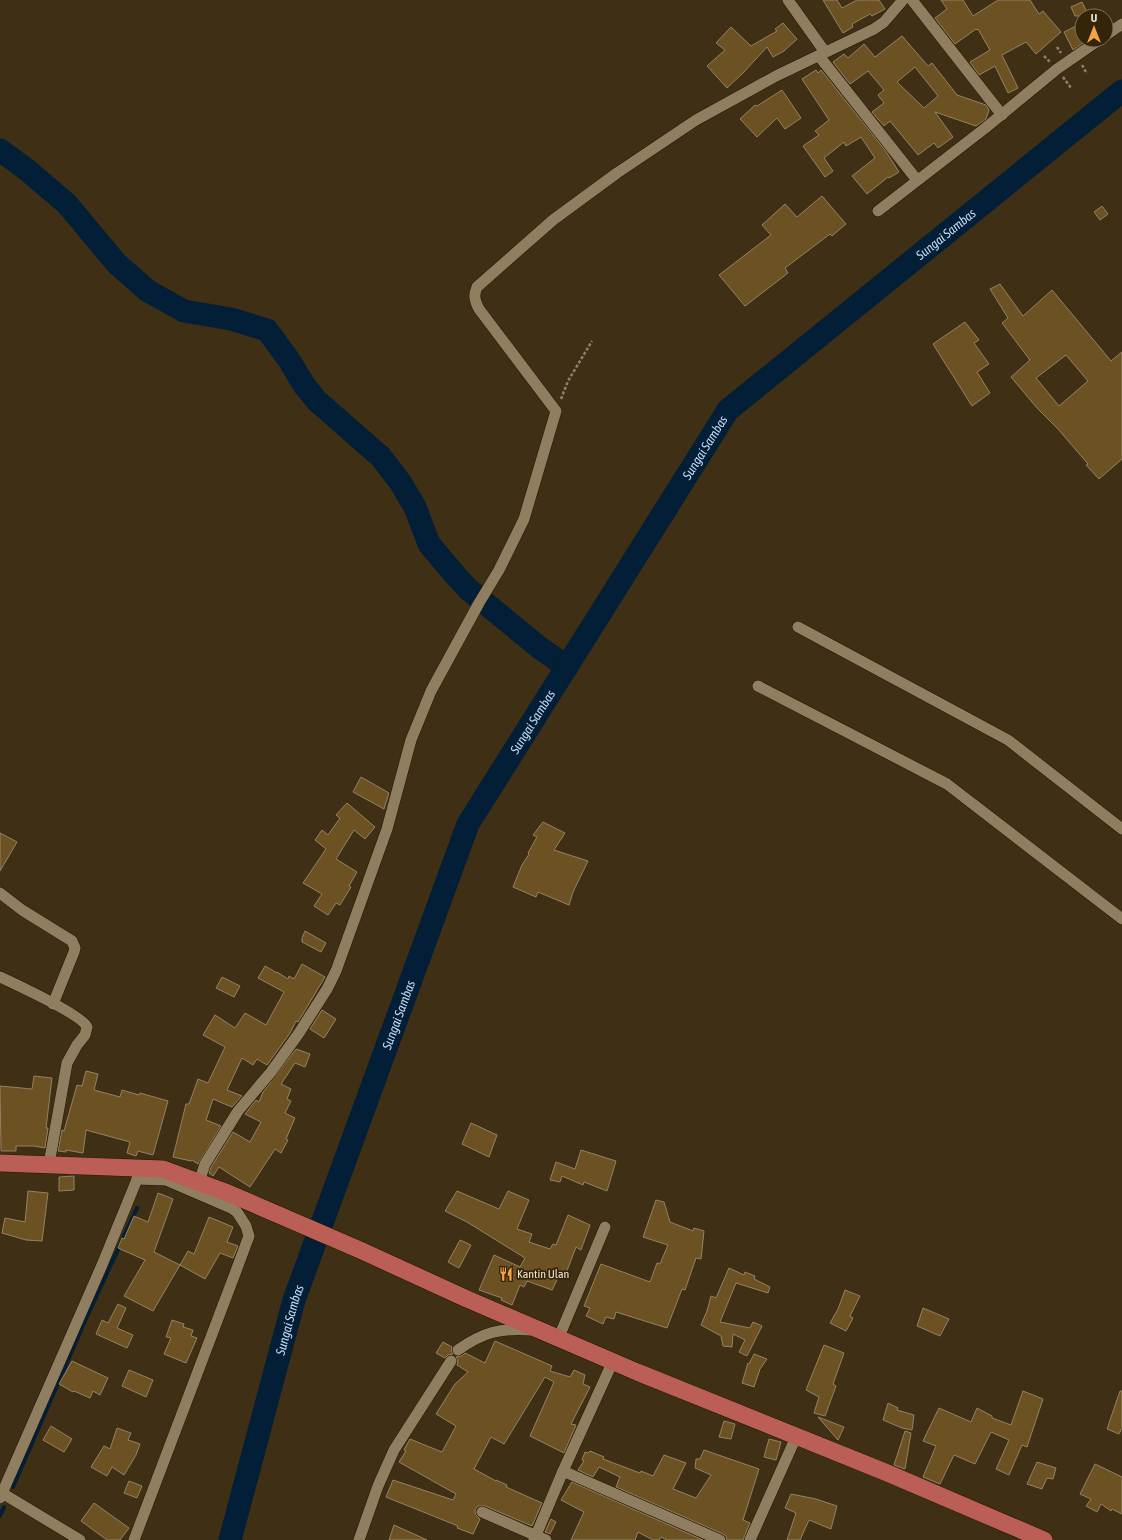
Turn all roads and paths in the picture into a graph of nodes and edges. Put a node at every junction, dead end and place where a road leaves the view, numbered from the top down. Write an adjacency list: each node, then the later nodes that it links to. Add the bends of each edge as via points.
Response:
1 (788, 0): 5 (street)
2 (903, 0): 5 (street, via 874,30)
3 (912, 0): 6 (street)
4 (1087, 48): 6 (street, via 1057,69)
5 (822, 54): 7 (street); 10 (street, via 719,106 656,146 554,220 477,288 474,294 479,309)
6 (1002, 115): 7 (street)
7 (917, 180): 8 (street)
8 (878, 211)
9 (592, 341): 10 (path, via 568,381)
10 (556, 411): 21 (street, via 524,519 499,570 431,691 411,740 387,829 336,971 299,1033 238,1111 205,1164)
11 (798, 626): 13 (street, via 1008,740)
12 (758, 686): 15 (street, via 947,784)
13 (1122, 829)
14 (0, 893): 17 (street, via 74,945 74,952)
15 (1122, 919)
16 (0, 977): 17 (street)
17 (53, 1004): 19 (street, via 85,1023 87,1030 67,1063)
18 (0, 1162): 19 (main road)
19 (49, 1164): 20 (main road)
20 (139, 1174): 21 (main road, via 163,1169); 29 (street); 33 (street, via 166,1180 232,1208 246,1226 249,1236)
21 (199, 1182): 23 (main road)
22 (605, 1226): 23 (street)
23 (552, 1334): 24 (street, via 516,1329 492,1332 473,1339); 26 (main road)
24 (458, 1350)
25 (451, 1361): 34 (street, via 394,1450)
26 (613, 1361): 27 (main road); 28 (street)
27 (796, 1437): 36 (street); 37 (main road)
28 (563, 1471): 31 (street); 35 (street)
29 (1, 1496): 32 (street)
30 (482, 1512): 31 (street)
31 (539, 1538)
32 (80, 1540)
33 (134, 1540)
34 (359, 1540)
35 (720, 1540)
36 (750, 1540)
37 (1044, 1540)

